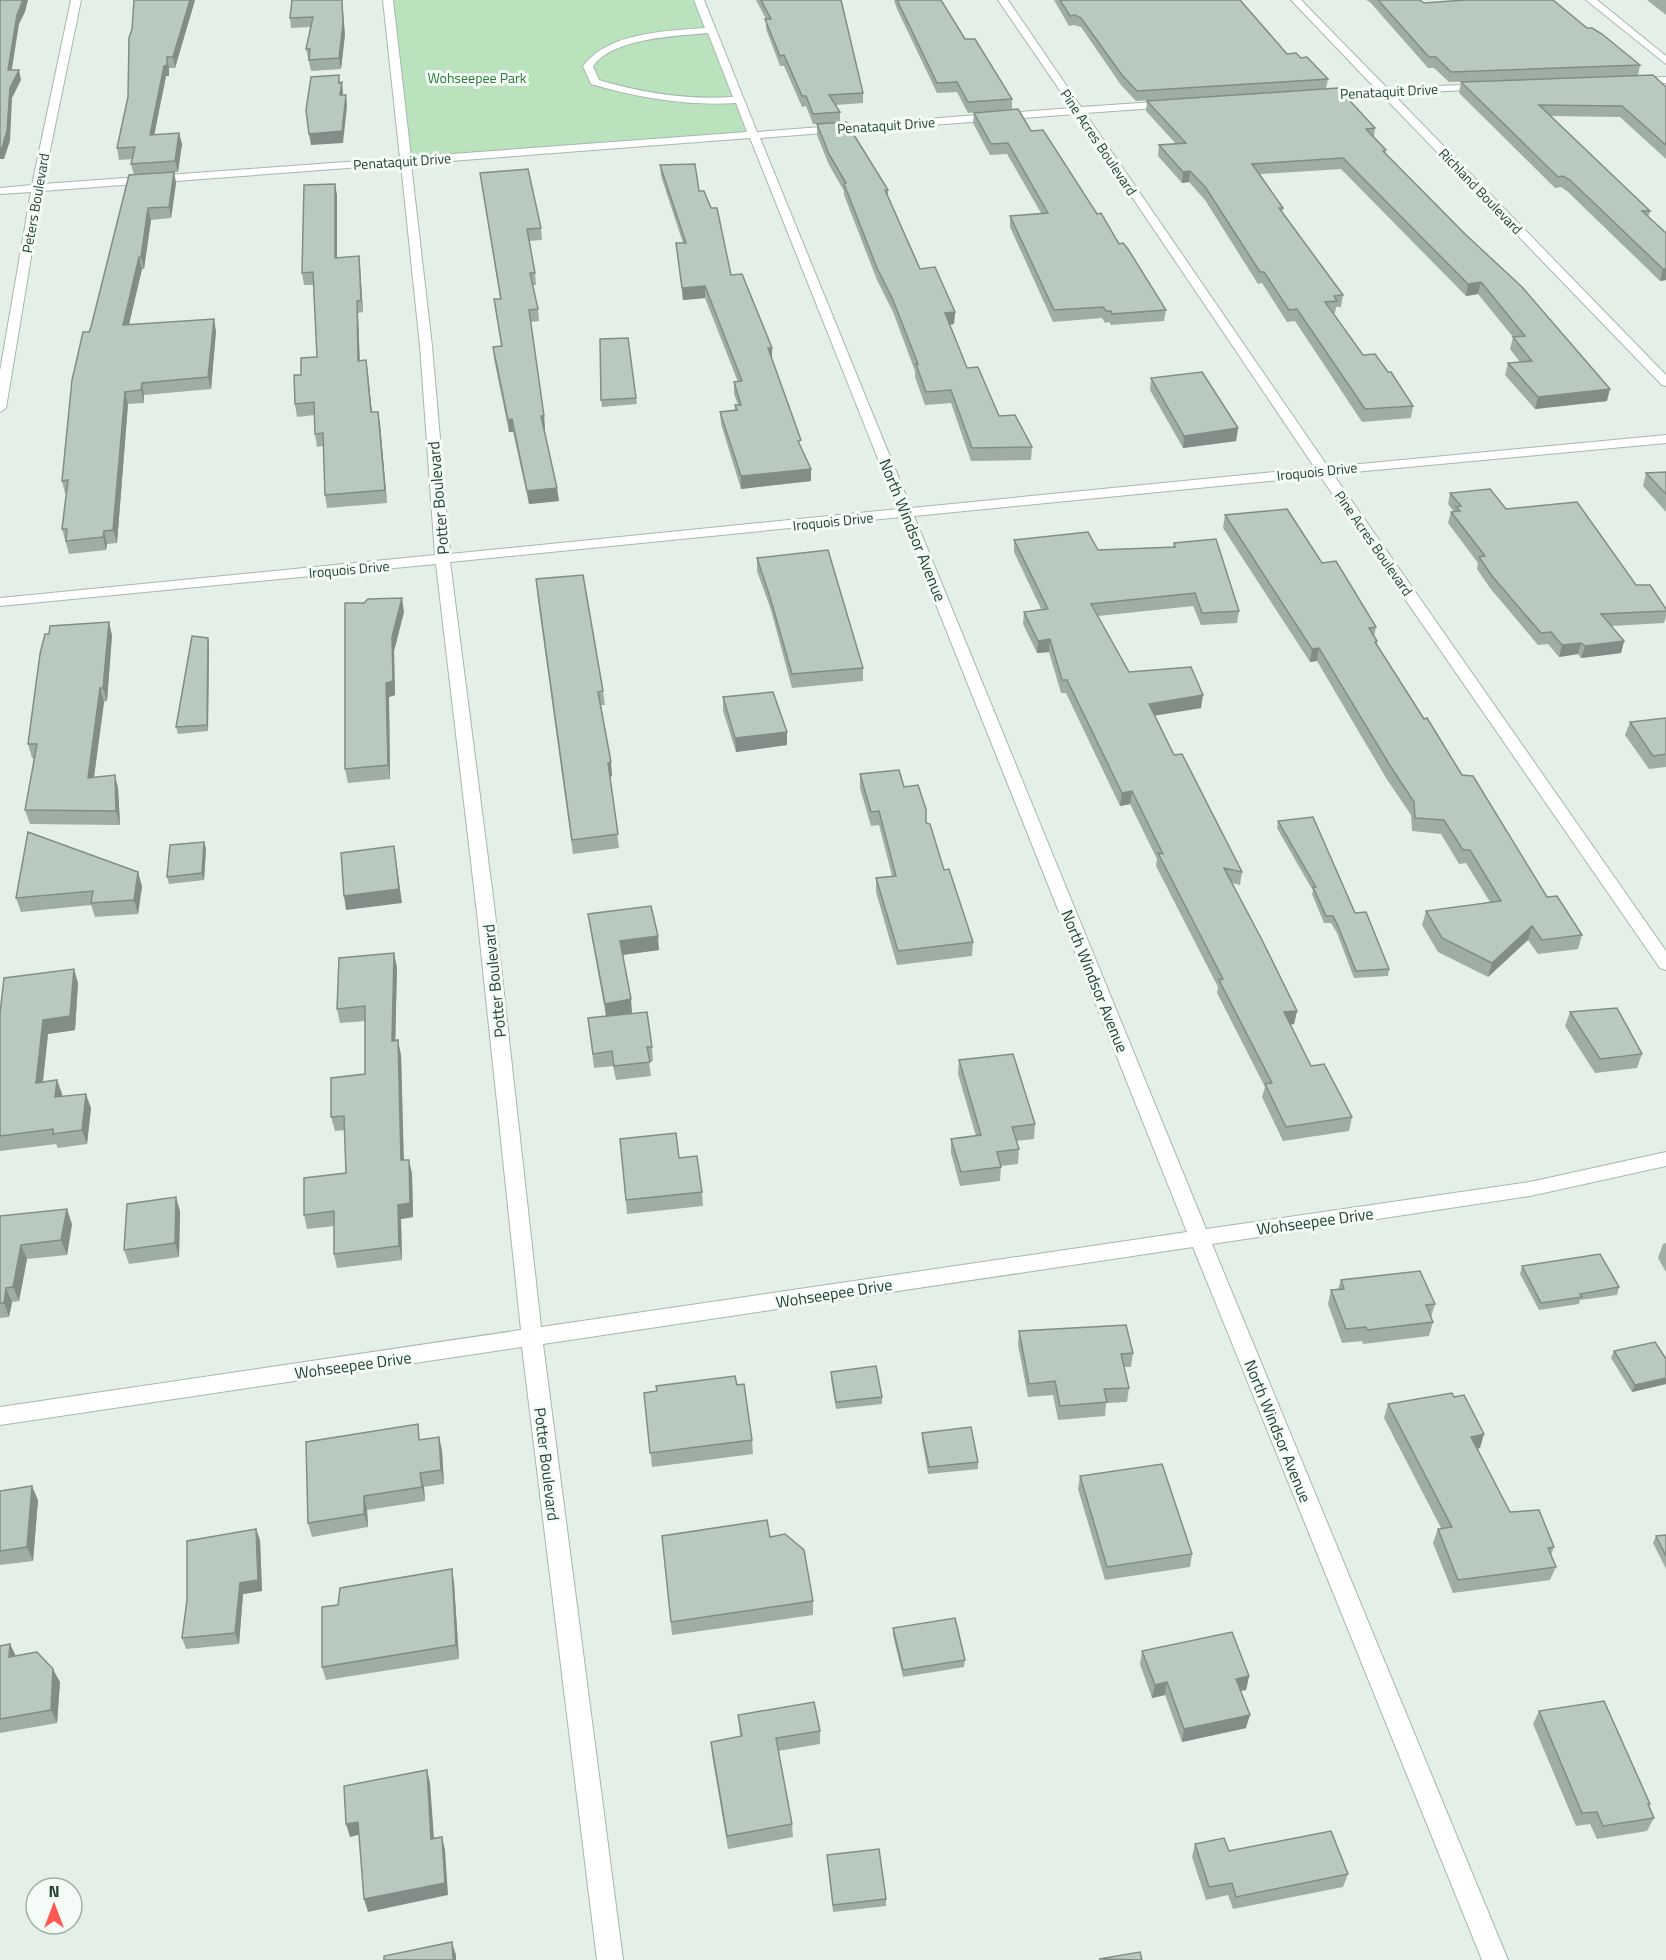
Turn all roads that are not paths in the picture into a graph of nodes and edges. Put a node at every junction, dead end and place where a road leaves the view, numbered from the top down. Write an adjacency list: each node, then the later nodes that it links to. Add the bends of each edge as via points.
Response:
1 (76, 0): 19 (street, Peters Boulevard)
2 (388, 0): 18 (street, Potter Boulevard)
3 (699, 0): 7 (street, North Windsor Avenue)
4 (1003, 0): 16 (street, Pine Acres Boulevard)
5 (1296, 0): 12 (street, Richland Boulevard)
6 (1591, 0): 8 (street)
7 (712, 30): 14 (street, North Windsor Avenue); 14 (street, via 616,46 597,54 588,66 595,82 630,93 673,100)
8 (1666, 60)
9 (1666, 80): 10 (street)
10 (1619, 81)
11 (1490, 86): 12 (street, Penataquit Drive)
12 (1384, 91): 13 (street, Penataquit Drive); 21 (street, Richland Boulevard)
13 (1313, 95)
14 (741, 100): 17 (street, North Windsor Avenue)
15 (1183, 104): 16 (street, Penataquit Drive)
16 (1077, 110): 17 (street, Penataquit Drive); 24 (street, Pine Acres Boulevard)
17 (755, 135): 18 (street, Penataquit Drive); 25 (street, North Windsor Avenue)
18 (405, 160): 19 (street, Penataquit Drive); 26 (street, Potter Boulevard, via 426,346)
19 (37, 189): 20 (street, Penataquit Drive); 22 (street, Peters Boulevard)
20 (0, 191)
21 (1666, 382)
22 (0, 408)
23 (1666, 439): 24 (street, Iroquois Drive)
24 (1323, 471): 25 (street, Iroquois Drive); 28 (street, Pine Acres Boulevard)
25 (907, 514): 26 (street, Iroquois Drive); 30 (street, North Windsor Avenue)
26 (443, 560): 27 (street, Iroquois Drive); 31 (street, Potter Boulevard, via 488,925)
27 (0, 602)
28 (1666, 964)
29 (1666, 1159): 30 (street, Wohseepee Drive, via 1530,1190)
30 (1199, 1237): 31 (street, Wohseepee Drive); 34 (street, North Windsor Avenue)
31 (532, 1339): 32 (street, Wohseepee Drive); 33 (street, Potter Boulevard)
32 (0, 1416)
33 (610, 1960)
34 (1496, 1960)

